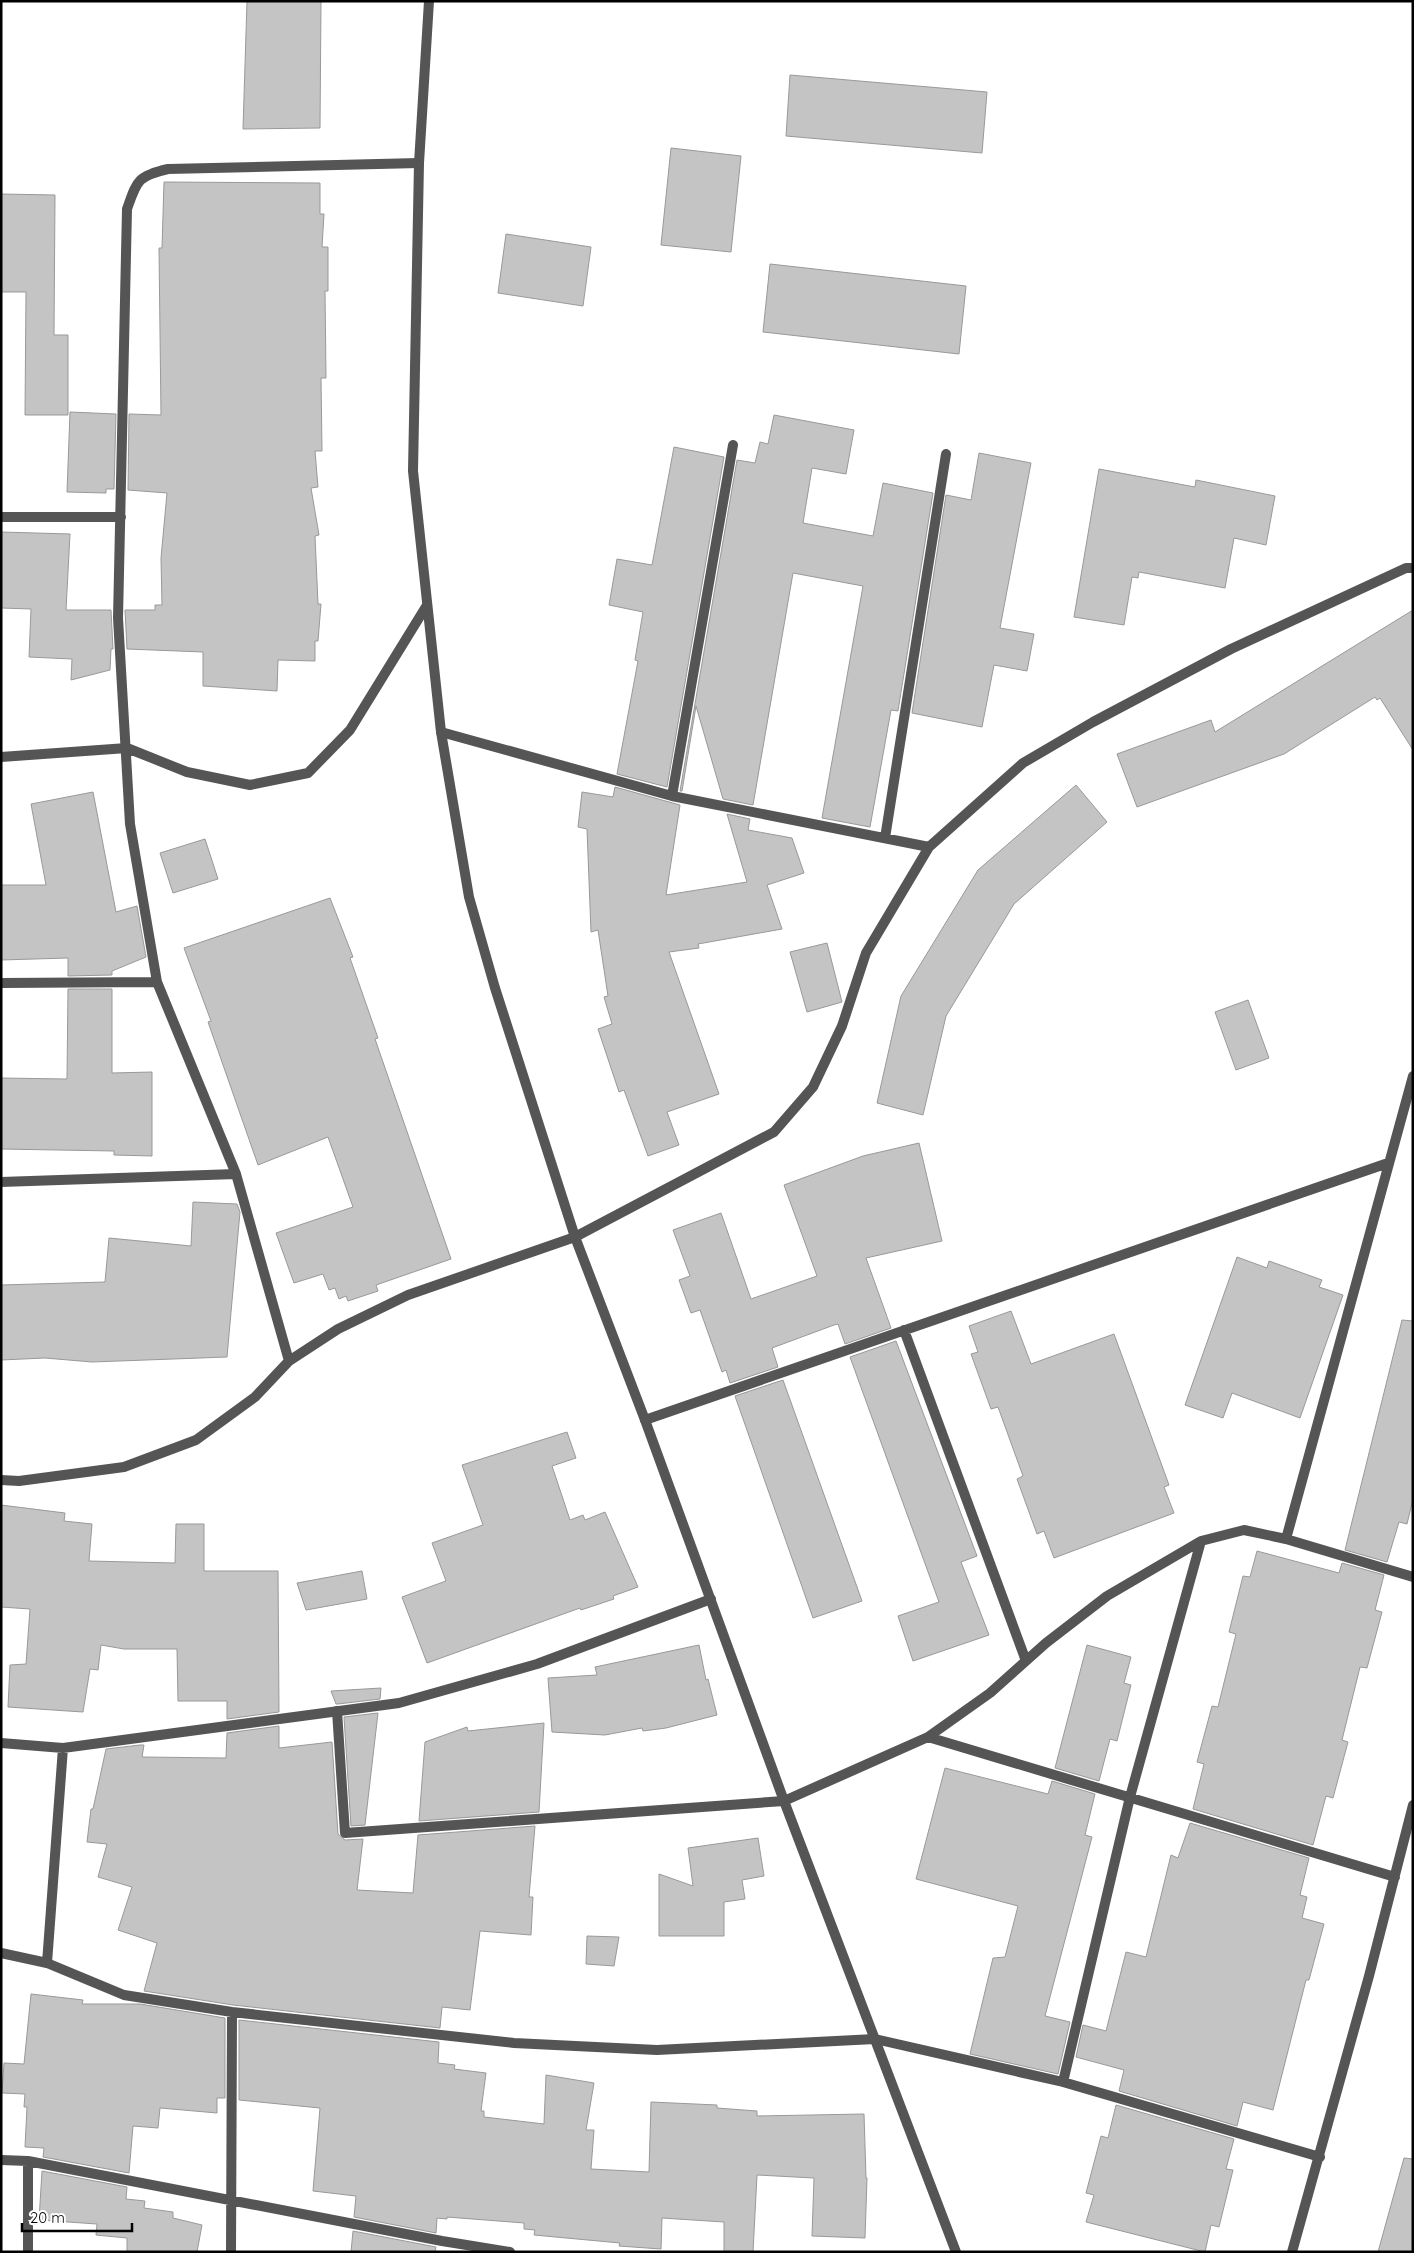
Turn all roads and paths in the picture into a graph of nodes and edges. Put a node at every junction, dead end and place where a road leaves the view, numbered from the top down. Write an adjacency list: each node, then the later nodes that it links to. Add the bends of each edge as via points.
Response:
1 (429, 1): 2 (street)
2 (419, 163): 6 (street, via 168,170 148,174 136,184 127,209); 8 (street, via 413,471)
3 (733, 445): 12 (street)
4 (946, 454): 13 (street)
5 (1, 517): 6 (street)
6 (121, 517): 10 (street, via 118,618)
7 (1413, 568): 14 (street, via 1406,568 1231,649 1093,722 1023,763)
8 (428, 605): 9 (street); 10 (street, via 350,730 308,773 250,785 188,772)
9 (442, 732): 12 (street); 21 (street, via 469,897)
10 (127, 748): 11 (street); 15 (street, via 130,824)
11 (1, 757)
12 (672, 796): 13 (street)
13 (885, 838): 14 (street)
14 (929, 847): 21 (street, via 866,953 842,1026 813,1087 774,1132)
15 (157, 982): 16 (street); 19 (street)
16 (1, 983)
17 (1413, 1076): 18 (street)
18 (1388, 1163): 22 (street); 26 (street)
19 (236, 1174): 20 (street); 23 (street)
20 (1, 1182)
21 (575, 1237): 23 (street, via 408,1295 338,1328); 24 (street)
22 (904, 1330): 24 (street); 30 (street)
23 (289, 1361): 25 (street, via 255,1397 196,1440 124,1467 18,1481)
24 (645, 1420): 29 (street)
25 (1, 1480)
26 (1286, 1539): 27 (street, via 1244,1530); 28 (street)
27 (1201, 1541): 30 (street, via 1107,1596); 35 (street)
28 (1413, 1577)
29 (711, 1599): 31 (street, via 537,1664 399,1703); 36 (street)
30 (1026, 1661): 32 (street, via 990,1694)
31 (337, 1711): 34 (street); 36 (street, via 345,1833)
32 (928, 1737): 35 (street); 36 (street)
33 (1, 1743): 34 (street)
34 (63, 1748): 40 (street)
35 (1130, 1797): 38 (street); 43 (street)
36 (784, 1801): 42 (street)
37 (1413, 1804): 38 (street)
38 (1395, 1877): 44 (street)
39 (1, 1953): 40 (street)
40 (48, 1963): 41 (street, via 124,1995)
41 (232, 2012): 42 (street, via 514,2043 657,2050); 47 (street)
42 (875, 2039): 43 (street); 51 (street)
43 (1064, 2082): 44 (street)
44 (1320, 2157): 52 (street)
45 (1, 2160): 46 (street)
46 (28, 2161): 47 (street); 48 (street)
47 (231, 2200): 49 (street); 50 (street, via 442,2242)
48 (28, 2252)
49 (231, 2252)
50 (510, 2252)
51 (956, 2252)
52 (1292, 2252)

